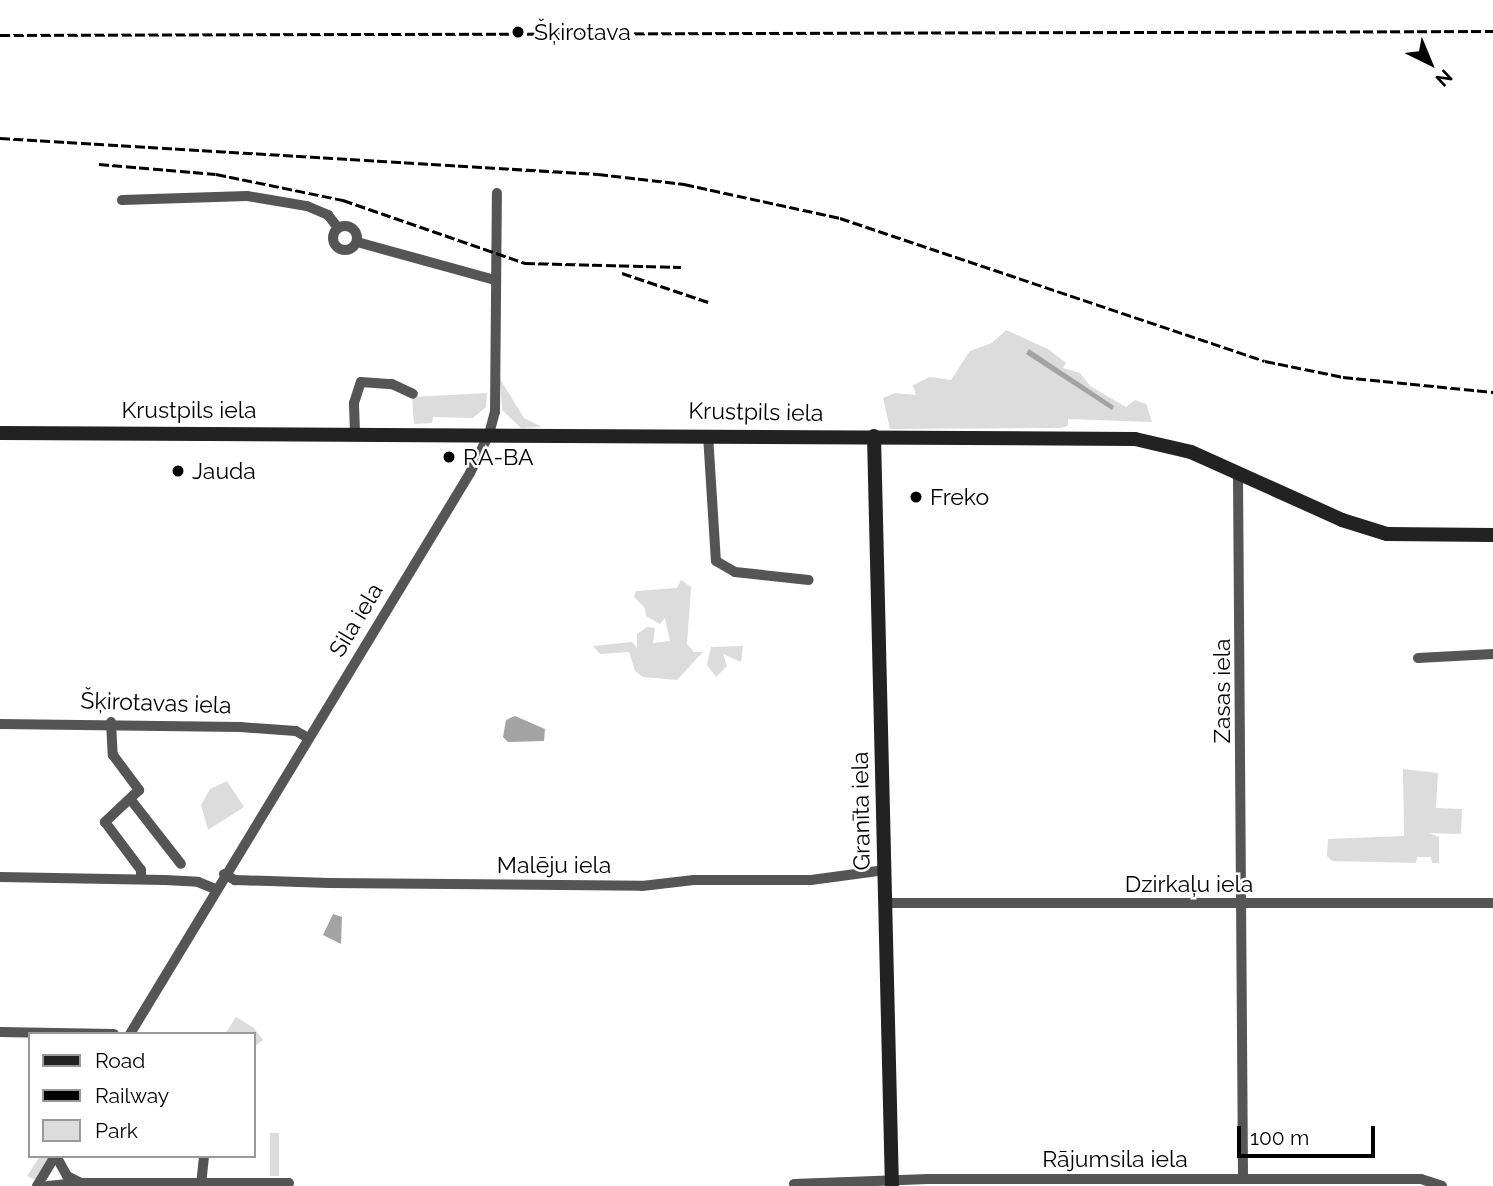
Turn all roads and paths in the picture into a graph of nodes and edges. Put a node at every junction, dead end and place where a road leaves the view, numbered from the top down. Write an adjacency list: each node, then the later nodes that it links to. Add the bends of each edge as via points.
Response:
1 (497, 193): 5 (street, Sila iela)
2 (122, 200): 3 (street, via 247,197 307,206 328,215)
3 (338, 228): 4 (street, via 351,227); 4 (street, via 333,235 337,247 347,250)
4 (357, 242): 5 (street)
5 (495, 280): 9 (street, Sila iela, via 495,412)
6 (413, 394): 8 (street, via 392,384 361,383 354,403)
7 (0, 433): 8 (main road, Krustpils iela)
8 (355, 433): 9 (main road, Krustpils iela)
9 (489, 434): 10 (main road, Krustpils iela); 19 (street, Sila iela, via 470,473)
10 (708, 435): 11 (main road, Krustpils iela); 14 (street, via 716,561 735,572)
11 (874, 436): 12 (main road, Krustpils iela, via 1135,439 1191,452); 22 (main road, Granīta iela)
12 (1238, 476): 13 (main road, Krustpils iela, via 1387,534); 29 (street, Zasas iela)
13 (1493, 535)
14 (809, 580)
15 (1493, 654): 16 (street)
16 (1418, 658)
17 (111, 722): 18 (street, Šķirotavas iela); 19 (street, Šķirotavas iela, via 179,729 296,731); 20 (street, via 113,755 139,790)
18 (0, 724)
19 (308, 738): 23 (street, Sila iela)
20 (131, 800): 21 (street); 25 (street, via 105,822 141,870)
21 (181, 864)
22 (885, 870): 23 (street, Malēju iela, via 811,880 694,880 642,886 329,883 235,880); 27 (main road, Granīta iela)
23 (224, 874): 26 (street, Sila iela)
24 (0, 877): 25 (street)
25 (141, 879): 26 (street, via 198,882)
26 (215, 890): 32 (street, Sila iela)
27 (885, 903): 29 (street, Dzirkaļu iela); 39 (main road, Granīta iela)
28 (1493, 903): 29 (street, Dzirkaļu iela)
29 (1242, 905): 36 (street, Zasas iela)
30 (0, 1032): 31 (street)
31 (28, 1032)
32 (131, 1032)
33 (55, 1158): 43 (street)
34 (57, 1158): 37 (street, via 67,1176)
35 (204, 1158): 42 (street)
36 (1243, 1179): 39 (street, Rājumsila iela); 41 (street, Rājumsila iela)
37 (81, 1182): 42 (street); 44 (street)
38 (289, 1183): 42 (street)
39 (892, 1183): 40 (street, Rājumsila iela)
40 (794, 1184)
41 (1439, 1184)
42 (201, 1185)
43 (37, 1186)
44 (48, 1186)

